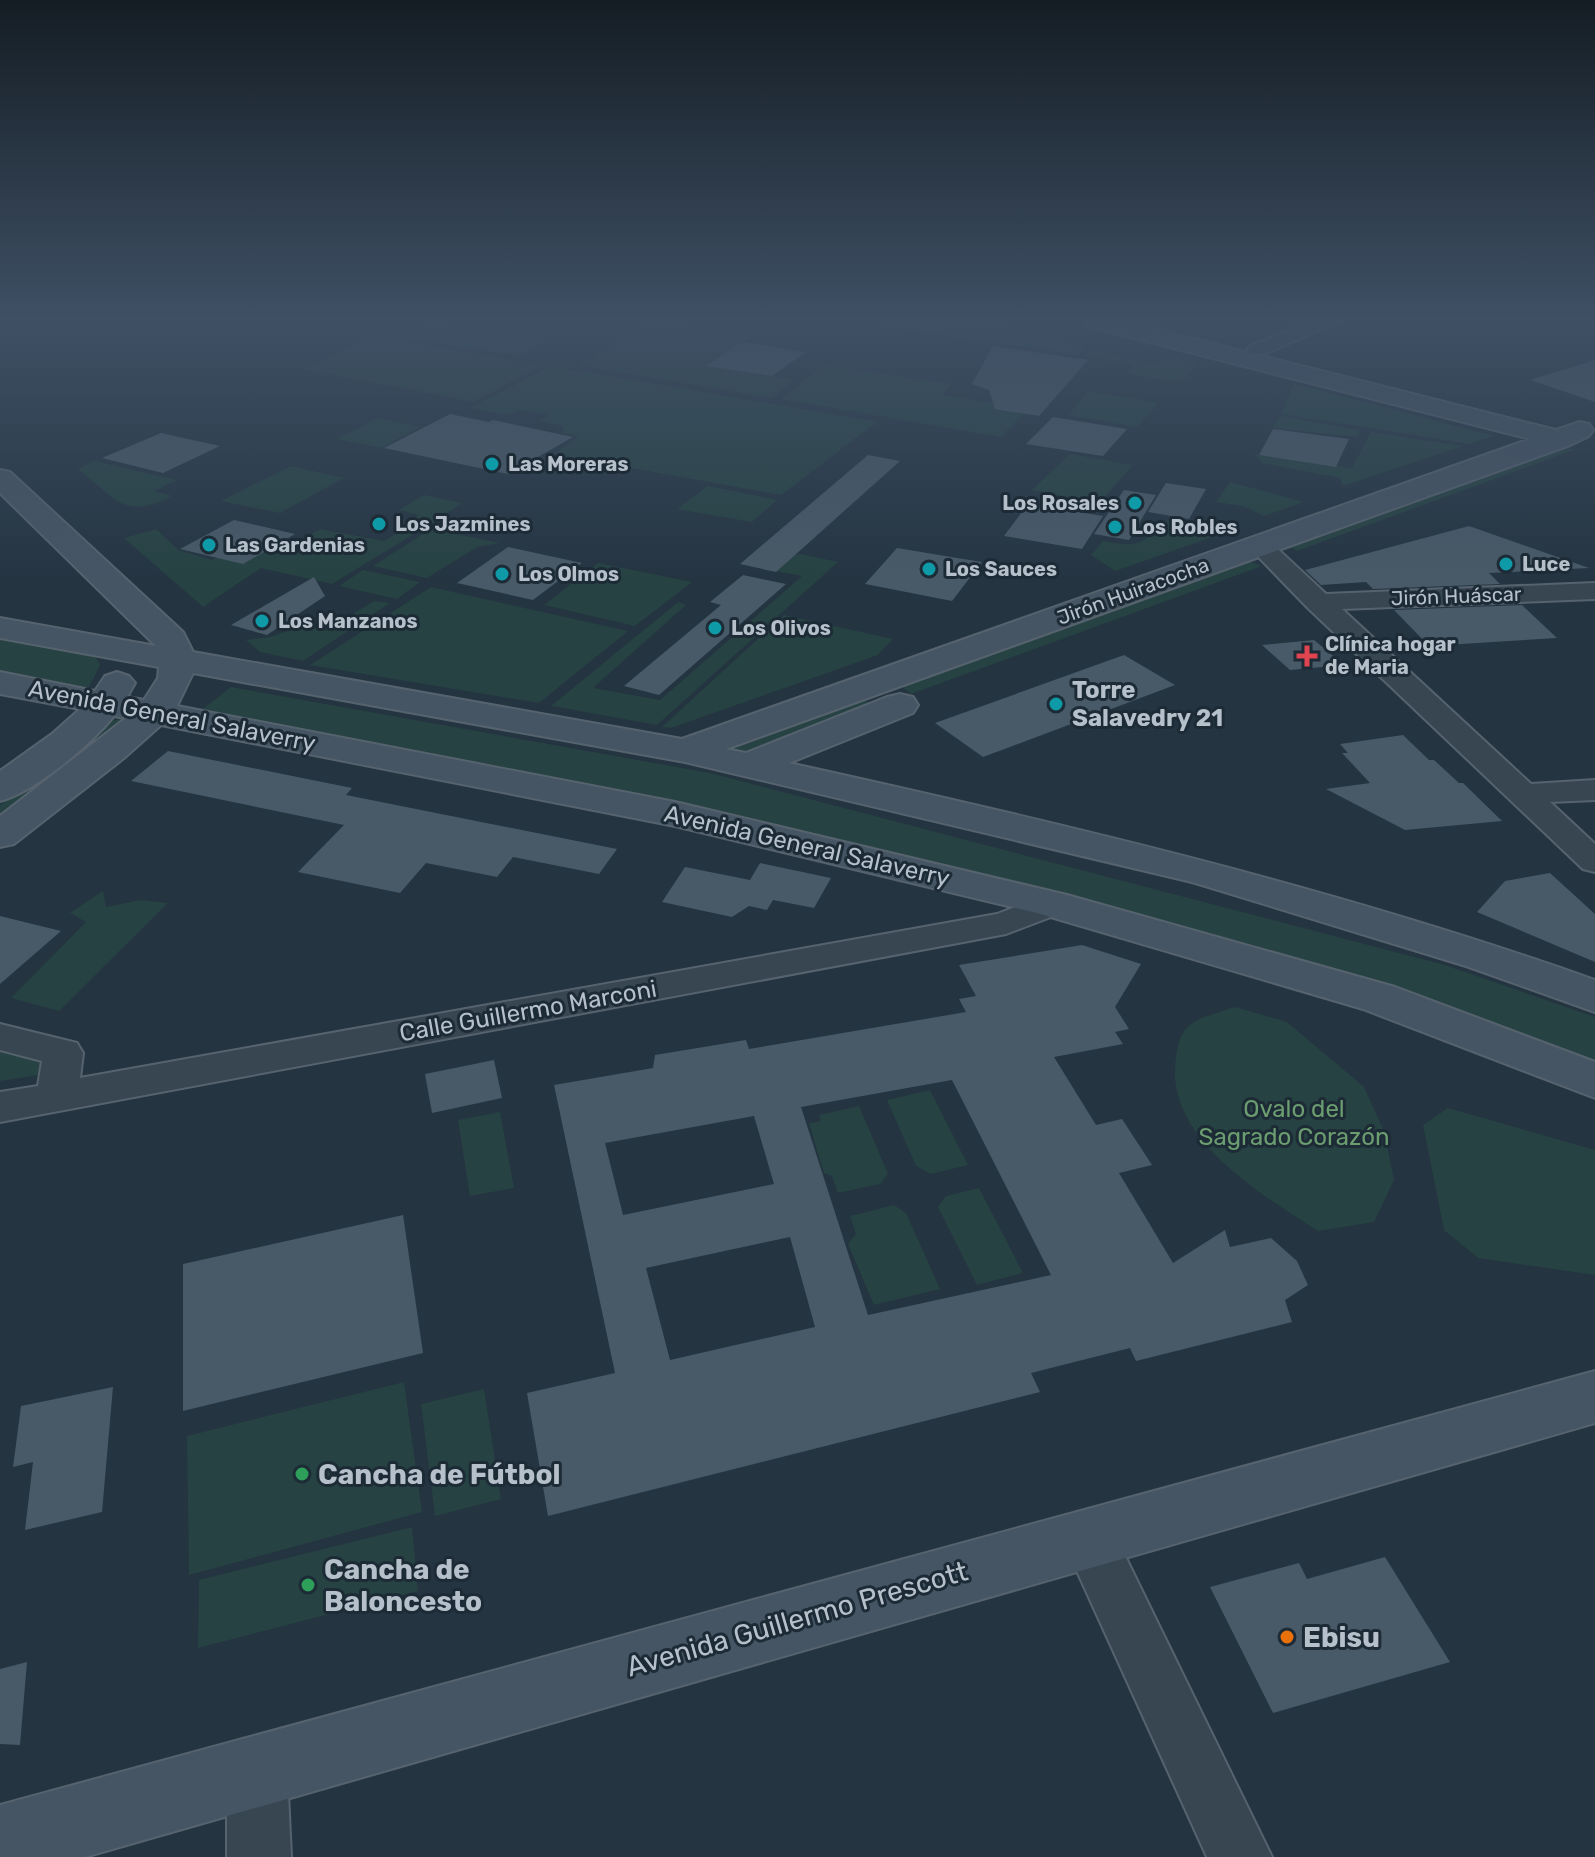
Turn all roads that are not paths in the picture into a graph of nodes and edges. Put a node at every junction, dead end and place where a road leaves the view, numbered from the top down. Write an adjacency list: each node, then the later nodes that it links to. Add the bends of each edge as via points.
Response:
1 (1456, 408): 3 (main road)
2 (1471, 408): 3 (main road)
3 (1583, 438): 4 (main road, Jirón Huiracocha); 6 (main road, Jirón Huiracocha)
4 (1458, 472): 6 (main road); 10 (main road, Jirón Huiracocha)
5 (0, 478): 8 (main road)
6 (1493, 484): 10 (main road, Jirón Huiracocha)
7 (0, 514): 9 (main road)
8 (60, 531): 9 (main road); 15 (main road, via 171,639)
9 (26, 540): 14 (main road, via 108,621)
10 (1269, 555): 12 (street); 17 (main road, Jirón Huiracocha)
11 (1595, 591): 12 (street, Jirón Huáscar)
12 (1317, 602): 24 (street)
13 (0, 628): 14 (main road)
14 (123, 651): 15 (main road); 18 (main road)
15 (177, 660): 19 (main road, via 171,686); 20 (main road)
16 (0, 683): 18 (main road, Avenida General Salaverry)
17 (886, 695): 20 (main road, Jirón Huiracocha); 21 (main road, Jirón Huiracocha)
18 (107, 702): 19 (main road, Avenida General Salaverry); 22 (main road, via 83,727)
19 (154, 712): 25 (main road); 27 (main road, Avenida General Salaverry, via 675,814)
20 (685, 751): 21 (main road)
21 (750, 765): 28 (main road, via 1205,873 1467,952)
22 (0, 789)
23 (1595, 790): 24 (street)
24 (1522, 794): 26 (street)
25 (0, 835)
26 (1595, 862)
27 (1052, 904): 30 (main road, Avenida General Salaverry, via 1379,998); 31 (street, Calle Guillermo Marconi, via 989,926)
28 (1595, 997)
29 (0, 1037): 31 (street, via 63,1053)
30 (1595, 1081)
31 (57, 1097): 32 (street, Calle Guillermo Marconi)
32 (0, 1107)
33 (1595, 1397): 34 (main road, Avenida Guillermo Prescott)
34 (1088, 1536): 35 (main road, Avenida Guillermo Prescott); 38 (street)
35 (257, 1771): 36 (main road, Avenida Guillermo Prescott); 37 (street)
36 (0, 1843)
37 (259, 1857)
38 (1240, 1857)

